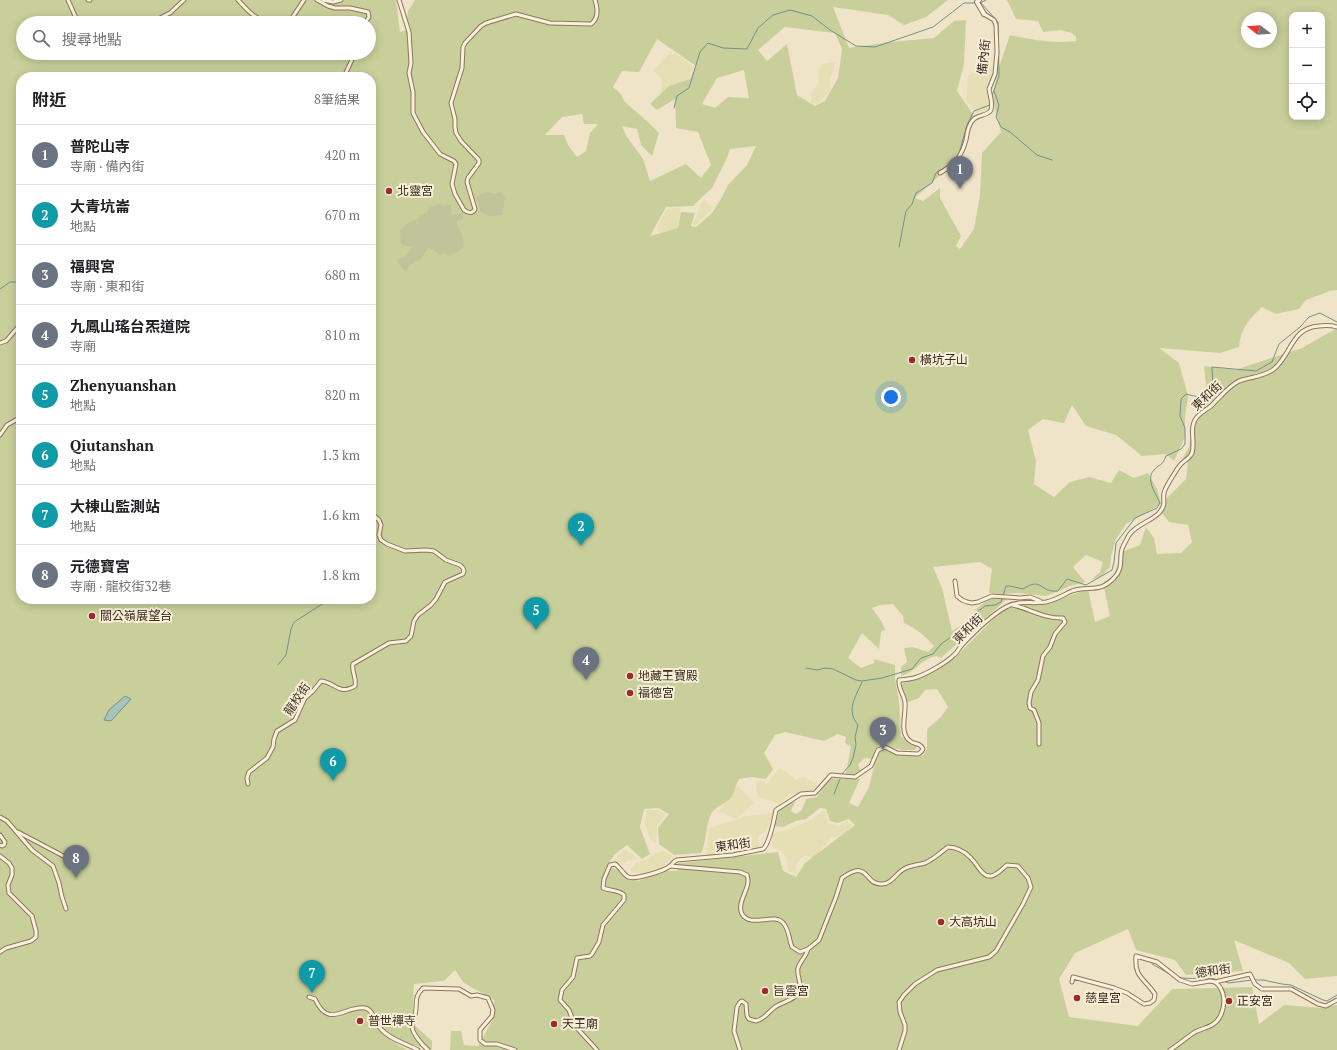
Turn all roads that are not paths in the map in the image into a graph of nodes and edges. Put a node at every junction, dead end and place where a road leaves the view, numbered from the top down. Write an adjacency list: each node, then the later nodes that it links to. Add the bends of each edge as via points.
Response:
1 (68, 0): 12 (street)
2 (184, 0): 13 (street)
3 (238, 0): 14 (street)
4 (304, 0): 15 (street)
5 (317, 0): 16 (street, via 335,8 368,12)
6 (323, 0): 7 (street)
7 (342, 0)
8 (399, 0): 9 (street, via 409,32 409,73 413,92 413,113 423,132 440,154 456,164 452,180 453,190 464,210 473,212 475,208 467,182 479,160 456,133 451,103 462,68 465,43 486,23 516,14 550,23 591,24 598,13)
9 (595, 0)
10 (978, 2): 11 (street, 備內街)
11 (984, 14): 19 (street, 備內街, via 994,20 996,25 996,63 989,89 992,100 990,111 988,114 978,115 970,123 960,156 951,167)
12 (75, 16)
13 (164, 16)
14 (256, 16)
15 (293, 16)
16 (369, 16)
17 (352, 60): 18 (street)
18 (346, 72)
19 (940, 174)
20 (1337, 327): 27 (street, 東和街, via 1330,325 1306,328 1294,340 1283,360 1274,369 1233,384 1199,414 1193,424 1192,453 1180,464 1164,491 1162,509 1134,529 1130,535 1122,550 1119,572 1115,578 1102,587 1072,591 1059,598)
21 (16, 329): 22 (street, via 6,341)
22 (0, 343)
23 (16, 420): 24 (street, via 7,425)
24 (0, 435)
25 (376, 517): 30 (street, 龍校街, via 381,526 381,540 387,544 405,551 434,551 446,560 460,565 463,574 445,582 434,602 414,621 410,636 406,640 388,643 353,664 355,686 343,690 322,681 305,698 295,720 277,731 267,758 250,772)
26 (955, 581): 27 (street, via 957,596 966,602 978,602 992,596 1030,597)
27 (1042, 602): 28 (street, 東和街)
28 (1011, 604): 29 (street, via 1053,618 1063,618 1065,622 1043,656 1038,680 1031,692 1029,703 1038,717); 37 (street, 東和街, via 985,622 954,656 941,665 915,678 899,680 898,686 905,704 907,738 921,746 921,752 897,753 885,747 881,748 872,766 856,777 831,775 815,793 802,794 776,810 768,841 763,849 733,855 676,860)
29 (1039, 744)
30 (248, 784)
31 (0, 817): 32 (street)
32 (16, 832): 36 (street); 38 (street, via 32,850 53,866)
33 (0, 835): 34 (street, via 4,845)
34 (0, 845)
35 (0, 856): 40 (street, via 12,868 9,892 32,916 36,931 36,936 31,941)
36 (69, 859)
37 (670, 866): 39 (street, 東和街, via 743,872 748,878 741,902 742,913 746,918 777,919 784,922 792,947 800,952); 48 (street, via 635,878 629,877 615,864 610,865 607,870 603,888 622,893 624,900 603,925 599,942 592,954 577,958 573,977 562,990 560,998 569,1010 575,1026)
38 (66, 909)
39 (808, 949): 49 (street, via 807,956 799,964 800,987 795,996 756,1022 748,1019 746,1004 740,1002 734,1031); 50 (street, via 819,940 842,878 855,870 864,872 876,884 888,883 904,869 926,862 948,847 956,848 970,857 985,875 997,874 1007,865 1018,866 1032,887 996,951 989,957 937,970 915,984 904,995 899,1002 905,1030)
40 (0, 952)
41 (1216, 981): 42 (street, 德和街, via 1192,984 1180,980 1157,962 1136,956 1137,973 1155,994 1154,1000 1150,1003 1144,1004 1127,993 1100,983 1076,977); 44 (street, 德和街, via 1250,974 1262,989 1290,990 1326,1006); 51 (street, via 1222,990 1221,1015 1212,1025 1203,1028)
42 (1072, 982)
43 (309, 997): 45 (street, via 315,999 324,1012 338,1014 367,1008 387,1035)
44 (1337, 1000)
45 (418, 1050)
46 (428, 1050): 47 (street, via 412,1028 416,998 423,988 459,989 471,996 488,998 493,1013 480,1030 480,1040 485,1044 498,1044)
47 (515, 1050)
48 (597, 1050)
49 (740, 1050)
50 (898, 1050)
51 (1170, 1050)

